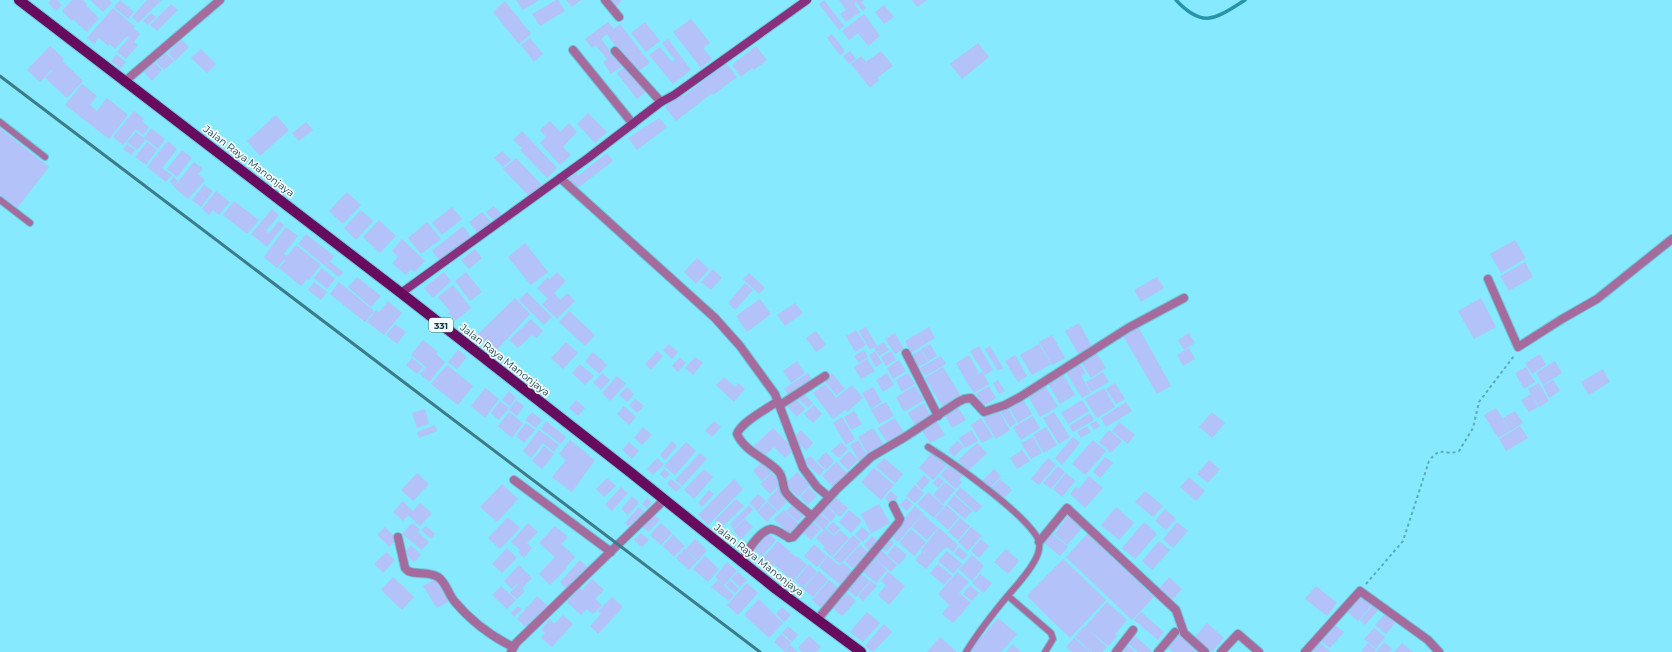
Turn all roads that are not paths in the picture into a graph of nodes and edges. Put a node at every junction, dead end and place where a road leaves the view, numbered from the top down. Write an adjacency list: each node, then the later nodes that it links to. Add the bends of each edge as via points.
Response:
1 (19, 0): 8 (main road, Jalan Raya Manonjaya / 331)
2 (220, 0): 8 (street)
3 (605, 0): 5 (street)
4 (807, 0): 9 (street, via 693,82)
5 (619, 17)
6 (573, 50): 11 (street)
7 (615, 51): 9 (street)
8 (124, 82): 18 (main road, Jalan Raya Manonjaya / 331)
9 (660, 102): 11 (street)
10 (0, 122): 12 (lane)
11 (633, 124): 13 (street)
12 (45, 157)
13 (560, 178): 18 (street); 22 (street, via 715,318 763,376)
14 (0, 200): 15 (lane)
15 (30, 223)
16 (1672, 239): 17 (street, via 1596,299 1518,347)
17 (1488, 279)
18 (401, 293): 27 (main road, Jalan Raya Manonjaya / 331)
19 (1184, 298): 23 (street, via 1128,328 1038,387 1005,405 984,412 969,398 958,402)
20 (906, 353): 23 (street)
21 (825, 376): 22 (street)
22 (779, 403): 26 (street, via 803,468 817,488); 29 (street, via 751,419 737,434 755,454 778,471 785,491)
23 (938, 416): 26 (street, via 871,457)
24 (928, 447): 31 (lane, via 1008,507 1027,524)
25 (514, 480): 32 (street)
26 (829, 497): 29 (street)
27 (664, 500): 32 (street); 33 (main road, Jalan Raya Manonjaya / 331)
28 (893, 506): 35 (street, via 900,519 898,523)
29 (812, 516): 33 (street, via 791,538 775,530 768,530 760,535)
30 (398, 536): 38 (street, via 405,568 408,571 437,576 454,602 475,622)
31 (1039, 542): 34 (lane, via 1037,556); 44 (street, via 1067,508 1176,610 1184,633)
32 (611, 552): 38 (street)
33 (741, 562): 35 (main road, Jalan Raya Manonjaya / 331)
34 (1008, 596): 40 (lane, via 979,631); 41 (lane, via 1051,633 1053,639)
35 (817, 620): 39 (main road, Jalan Raya Manonjaya / 331)
36 (1133, 630): 42 (street)
37 (1175, 632): 43 (street)
38 (512, 650)
39 (861, 652)
40 (966, 652)
41 (1045, 652)
42 (1116, 652)
43 (1158, 652)
44 (1205, 652)
45 (1221, 652): 46 (street, via 1238,634)
46 (1259, 652)
47 (1305, 652): 48 (street, via 1360,591 1428,640)
48 (1439, 652)

